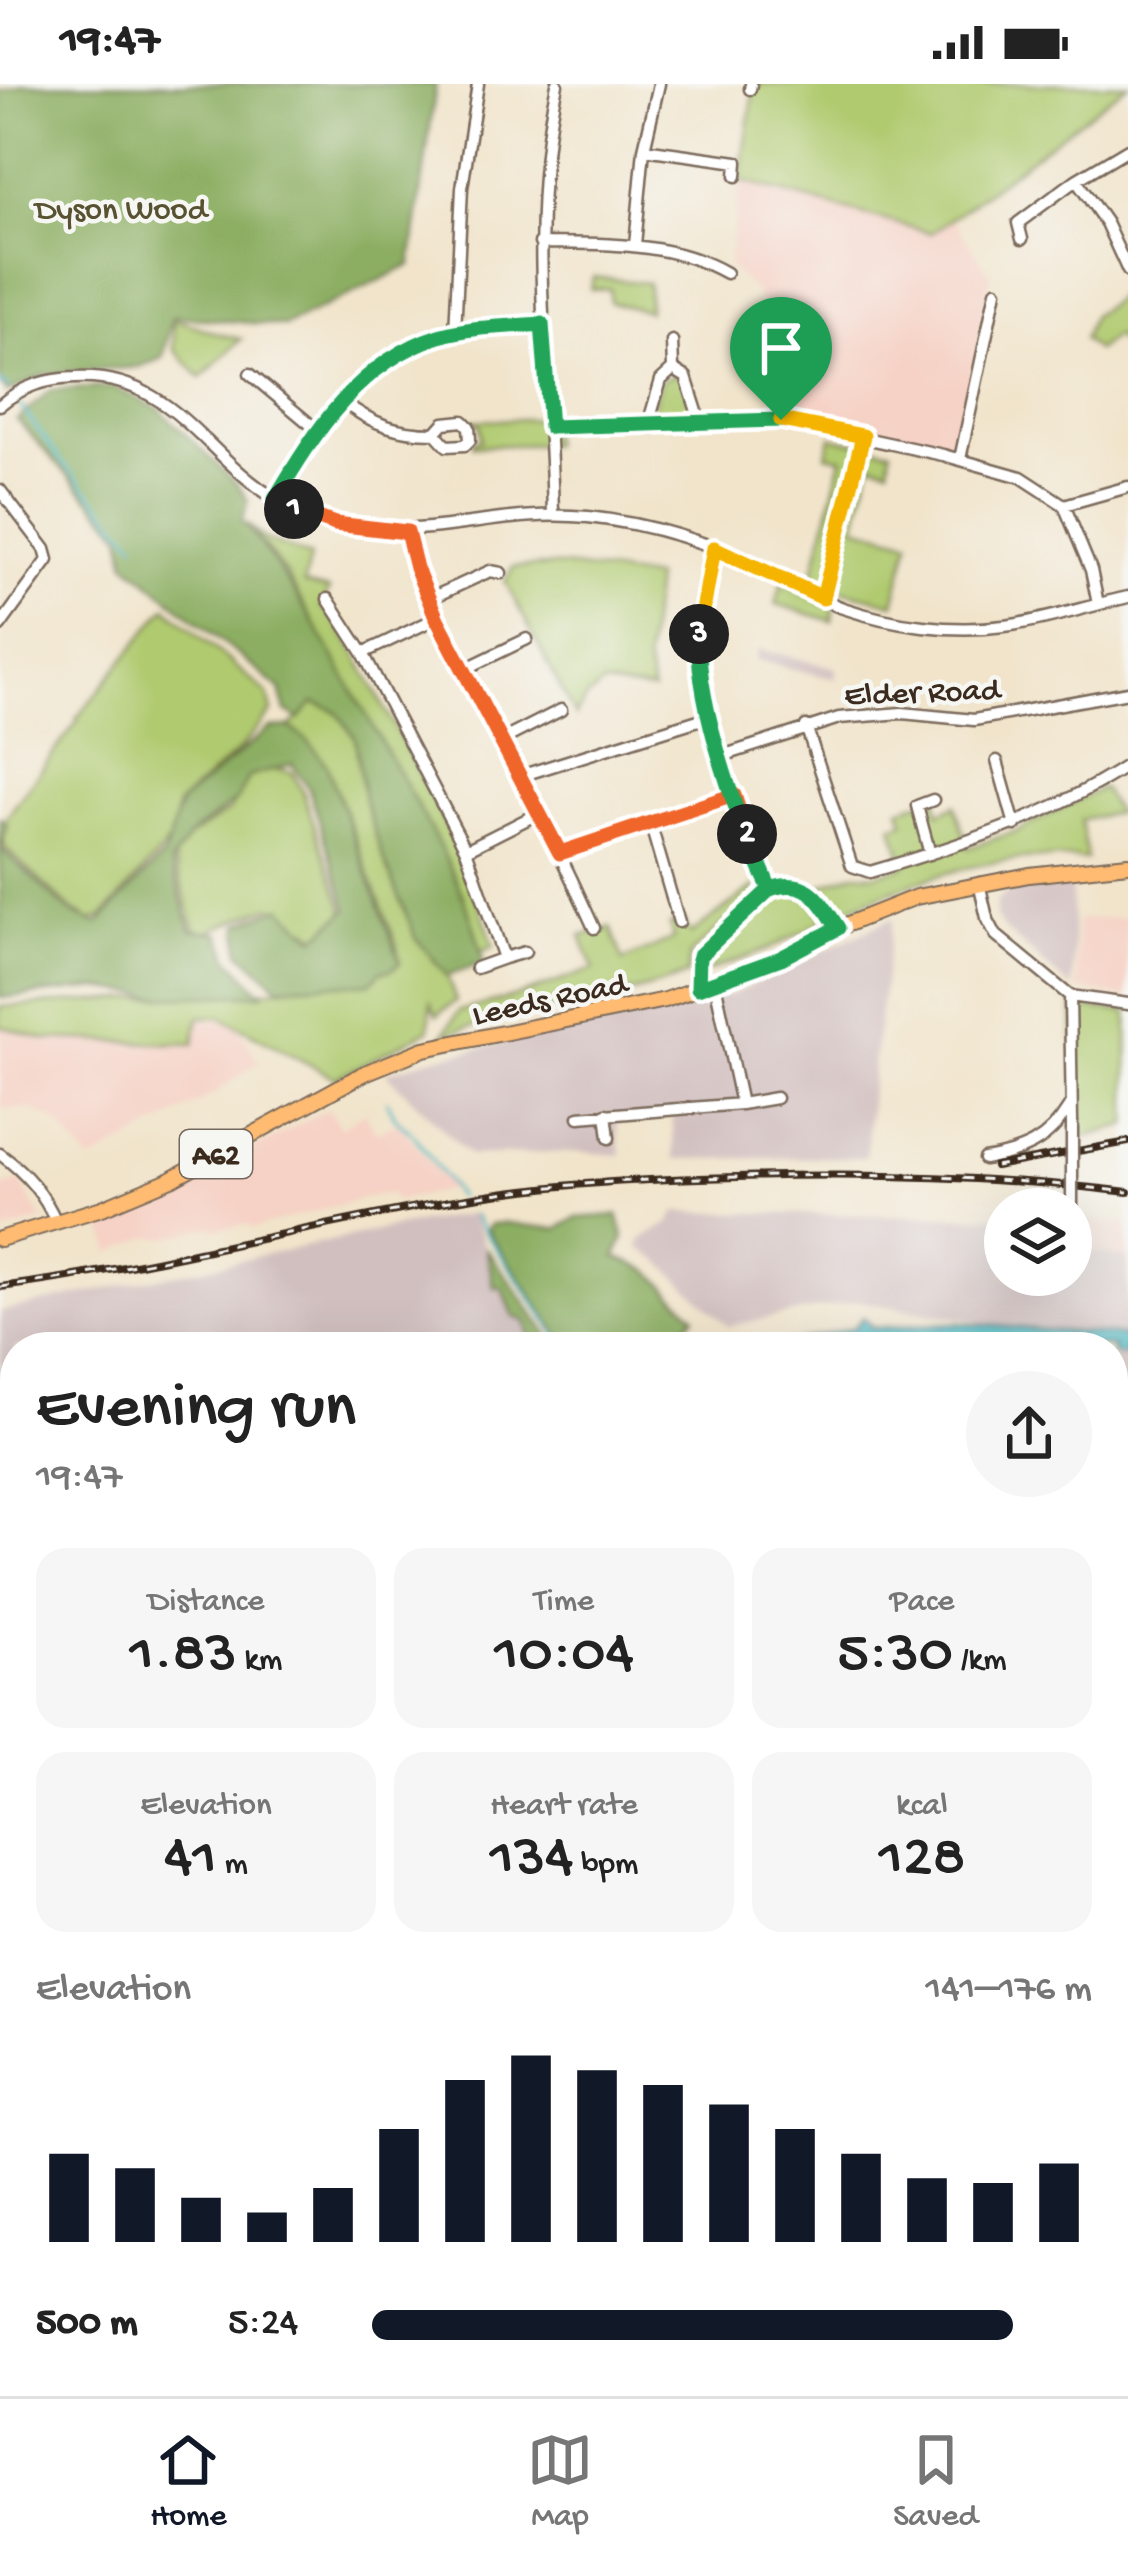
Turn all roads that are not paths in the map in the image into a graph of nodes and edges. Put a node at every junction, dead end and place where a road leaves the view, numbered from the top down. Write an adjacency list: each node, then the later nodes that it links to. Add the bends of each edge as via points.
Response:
1 (478, 84): 16 (street, via 462,188)
2 (557, 84): 10 (street)
3 (659, 84): 4 (street)
4 (644, 148): 6 (street, via 739,156); 11 (street)
5 (1128, 149): 7 (street)
6 (736, 176)
7 (1076, 180): 8 (street, via 1018,223); 9 (street)
8 (1022, 239)
9 (1122, 240): 12 (street)
10 (540, 243): 11 (street); 15 (street)
11 (634, 245): 13 (street, via 700,258)
12 (1128, 271)
13 (726, 273)
14 (996, 291): 30 (street)
15 (542, 324): 16 (street); 26 (street)
16 (455, 332): 21 (street, via 400,354)
17 (673, 341): 19 (street)
18 (785, 345): 23 (street)
19 (673, 369): 24 (street, via 661,380); 25 (street, via 686,377)
20 (250, 374): 27 (street)
21 (342, 401): 27 (street); 28 (street, via 401,433)
22 (0, 405): 33 (street, via 50,379 115,378 175,410)
23 (781, 420): 25 (street); 29 (street)
24 (649, 421): 25 (street); 26 (street)
25 (700, 421)
26 (550, 427): 35 (street)
27 (316, 430): 33 (street)
28 (435, 434)
29 (863, 436): 30 (street); 40 (street)
30 (959, 460): 34 (street, via 1021,477)
31 (1128, 487): 34 (street)
32 (0, 490): 45 (street, via 48,560)
33 (275, 499): 36 (street, via 335,524)
34 (1064, 505): 43 (street)
35 (553, 515): 36 (street); 37 (street, via 660,530)
36 (407, 532): 42 (street)
37 (714, 548): 40 (street); 51 (street, via 698,644)
38 (501, 572): 42 (street)
39 (1128, 597): 43 (street)
40 (823, 598): 43 (street, via 896,622 950,627 1004,626)
41 (328, 599): 47 (street)
42 (429, 599): 44 (street)
43 (1098, 604)
44 (437, 619): 47 (street); 48 (street)
45 (0, 625)
46 (527, 639): 48 (street)
47 (363, 652): 63 (street)
48 (465, 670): 53 (street)
49 (1128, 692): 52 (street, Elder Road, via 974,720 902,713)
50 (561, 710): 53 (street)
51 (708, 717): 54 (street); 57 (street)
52 (806, 726): 54 (street, Elder Road); 65 (street, via 852,866 869,872)
53 (502, 740): 57 (street)
54 (722, 757): 58 (street)
55 (998, 760): 61 (street)
56 (1128, 765): 61 (street)
57 (520, 776): 60 (street)
58 (734, 795): 62 (street); 68 (street)
59 (933, 800): 65 (street, via 911,807)
60 (537, 814): 63 (street); 64 (street)
61 (1016, 825): 65 (street)
62 (651, 826): 64 (street); 69 (street)
63 (466, 850): 73 (street)
64 (560, 853): 70 (street)
65 (930, 854)
66 (1128, 864): 67 (main road, Leeds Road / A62)
67 (979, 883): 71 (main road, Leeds Road / A62); 77 (street, via 996,935)
68 (770, 889): 71 (street, via 811,892); 76 (street, via 699,956)
69 (679, 922)
70 (594, 928)
71 (838, 928): 75 (main road, Leeds Road / A62)
72 (525, 952): 73 (street)
73 (504, 958): 74 (street)
74 (476, 968)
75 (715, 983): 76 (main road, Leeds Road / A62); 80 (street)
76 (698, 988): 88 (main road, Leeds Road / A62, via 424,1049 364,1073 171,1179)
77 (1070, 996): 78 (street); 81 (street)
78 (1128, 1004)
79 (776, 1099): 80 (street)
80 (741, 1104): 82 (street)
81 (1071, 1105): 86 (street, via 1038,1143); 87 (street, bridge)
82 (606, 1114): 83 (street); 84 (street)
83 (579, 1117)
84 (609, 1138)
85 (0, 1154): 88 (street, via 47,1201)
86 (984, 1159)
87 (1072, 1188)
88 (56, 1222): 89 (main road, Leeds Road / A62)
89 (0, 1239)

